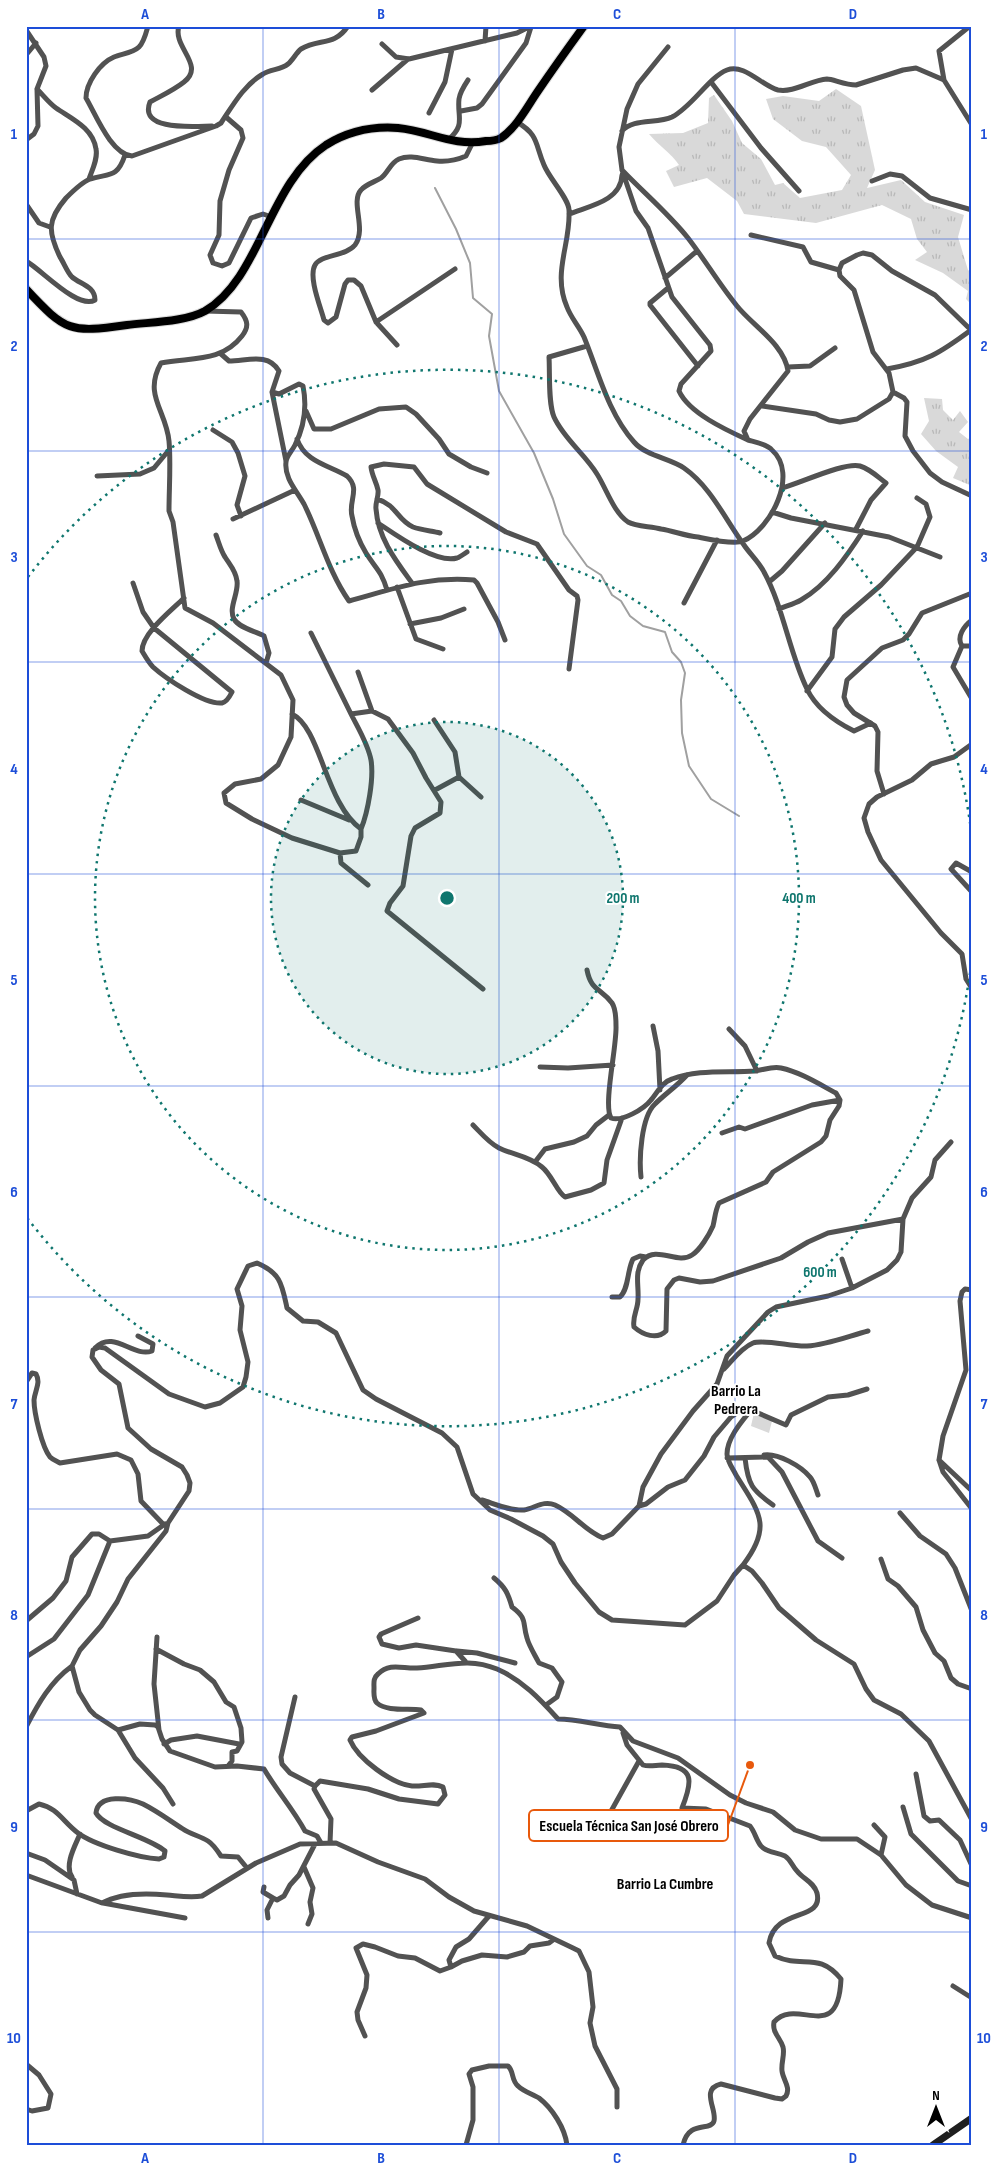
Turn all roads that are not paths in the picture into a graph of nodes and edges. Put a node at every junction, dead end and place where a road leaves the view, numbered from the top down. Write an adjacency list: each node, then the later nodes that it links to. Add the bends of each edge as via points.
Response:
1 (148, 26): 31 (street, via 138,49 111,58 100,68 86,91 86,98 116,150)
2 (179, 26): 26 (street, via 179,42 192,65 192,73 185,82 150,102 150,116 170,126)
3 (348, 26): 23 (street, via 334,40 301,50 282,68 253,80)
4 (486, 26): 9 (street)
5 (531, 26): 9 (street, via 517,33); 21 (street, via 526,43 482,104)
6 (584, 26): 24 (main road)
7 (970, 26): 17 (street, via 939,51)
8 (26, 30): 10 (street)
9 (485, 40): 13 (street)
10 (36, 43): 14 (street); 19 (street, via 46,66)
11 (382, 44): 15 (street, via 396,57)
12 (668, 46): 27 (street, via 638,84 627,109)
13 (452, 49): 15 (street); 22 (street, via 445,82)
14 (26, 54)
15 (408, 59): 20 (street)
16 (468, 80): 21 (street, via 459,100)
17 (944, 80): 18 (street, via 916,68 856,85 828,79 781,91 734,68); 25 (street)
18 (711, 82): 27 (street, via 673,116 658,122 632,124); 35 (street, via 760,148)
19 (37, 89): 28 (street, via 38,126); 33 (street, via 56,108 85,128 93,140 96,156)
20 (372, 90)
21 (461, 111): 29 (street, via 459,124)
22 (429, 113)
23 (226, 117): 26 (street); 39 (street, via 241,130 243,138 220,201 219,235 210,255 213,263 222,266 228,263 251,218 263,214)
24 (517, 122): 30 (main road, via 499,139); 38 (street, via 528,129 539,144 546,170 565,198)
25 (972, 125)
26 (216, 126): 31 (street, via 132,156)
27 (622, 132): 32 (street, via 619,147)
28 (26, 140)
29 (448, 141): 30 (main road); 39 (main road, via 398,128 350,132 325,146 302,166 283,193)
30 (472, 144): 50 (street, via 466,156 455,160 408,157 389,166 382,178 361,190 357,197 360,228 358,240 352,248 320,259 314,265 313,278 324,320 328,323 336,317 345,284 354,280 361,286)
31 (125, 155): 33 (street, via 121,166 112,175)
32 (622, 170): 38 (street, via 622,182 611,198); 42 (street, via 664,210); 46 (street, via 636,211 648,228)
33 (89, 180): 40 (street, via 57,209)
34 (872, 181): 37 (street, via 890,174 902,176 930,198)
35 (800, 191)
36 (26, 204): 40 (street, via 39,223)
37 (972, 210)
38 (569, 214): 53 (street, via 561,264 562,294)
39 (272, 217): 49 (main road, via 236,281)
40 (50, 227): 43 (street, via 51,238 70,276 90,288 95,300 86,302 76,298)
41 (751, 235): 45 (street, via 803,247 811,262)
42 (697, 251): 46 (street); 57 (street, via 737,307 778,349)
43 (26, 261)
44 (455, 269): 50 (street)
45 (839, 270): 51 (street, via 842,263 857,255 872,255 892,271 935,295); 58 (street, via 840,276 854,290 873,352)
46 (665, 278): 47 (street)
47 (668, 288): 56 (street, via 710,345 711,351); 56 (street, via 650,305)
48 (26, 289): 49 (main road, via 49,314 66,326 88,331 186,317)
49 (205, 311): 55 (street, via 241,312 247,320 247,329)
50 (376, 322): 52 (street)
51 (972, 330): 58 (street, via 926,359)
52 (397, 346)
53 (587, 346): 84 (street, via 549,357 553,416 564,433 594,469 607,494 628,522 683,536); 85 (street, via 608,399 635,444 682,467 696,478)
54 (835, 348): 57 (street, via 810,366)
55 (221, 354): 59 (street, via 228,361 267,359 275,364 279,371); 66 (street, via 201,360 161,363 154,374 153,388 166,425)
56 (698, 366): 65 (street, via 681,384 681,396 724,429)
57 (788, 367): 61 (street)
58 (887, 369): 60 (street)
59 (272, 392): 62 (street, via 279,394 299,384 303,386); 67 (street)
60 (893, 392): 61 (street, via 889,399 857,419 840,422); 72 (street, via 907,402 905,436 922,464 942,482)
61 (762, 406): 65 (street, via 745,426)
62 (304, 409): 64 (street); 68 (street, via 314,429 331,429 379,409 406,407 439,439 449,454)
63 (213, 430): 76 (street, via 232,442 238,453 245,476 238,505)
64 (297, 440): 67 (street); 93 (street, via 306,456 351,480 355,490 352,520 365,552 382,574)
65 (748, 440): 70 (street, via 771,448 778,456 784,474)
66 (169, 450): 69 (street, via 154,468 140,474); 95 (street, via 169,511)
67 (286, 461): 71 (street, via 288,476)
68 (487, 473)
69 (97, 476)
70 (782, 488): 75 (street); 80 (street, via 848,466 870,471 886,483 871,500)
71 (296, 490): 76 (street); 93 (street, via 330,568 349,601)
72 (972, 496)
73 (918, 498): 86 (street, via 926,504 930,517)
74 (377, 499): 78 (street); 82 (street, via 390,504 413,527); 108 (street, via 378,490 371,467 384,464 414,467 427,484 506,532 538,544 578,600)
75 (772, 512): 79 (street); 85 (street, via 760,530)
76 (241, 516): 77 (street)
77 (234, 519)
78 (378, 523): 87 (street, via 402,540 436,557 456,559); 91 (street, via 391,555)
79 (825, 523): 80 (street); 89 (street)
80 (856, 529): 81 (street)
81 (863, 531): 86 (street); 98 (street, via 813,592)
82 (440, 533)
83 (216, 535): 107 (street, via 238,581 232,610 234,618 239,625 264,636 270,653)
84 (716, 540): 85 (street); 96 (street)
85 (742, 542): 89 (street)
86 (917, 547): 88 (street); 110 (street, via 844,617 835,629 832,657)
87 (468, 552)
88 (940, 557)
89 (769, 582): 98 (street)
90 (133, 583): 101 (street, via 143,612)
91 (412, 583): 92 (street); 103 (street, via 435,579 474,580)
92 (397, 588): 93 (street); 100 (street)
93 (387, 590)
94 (972, 592): 116 (street, via 922,613 910,634 882,648 847,680 844,697 847,705)
95 (184, 598): 101 (street); 107 (street, via 185,608 213,623)
96 (684, 603)
97 (464, 609): 100 (street, via 441,618)
98 (779, 609): 110 (street)
99 (972, 620): 104 (street, via 960,635)
100 (410, 624): 106 (street, via 416,639)
101 (154, 628): 101 (street, via 142,645 152,667 186,690 208,700 222,703 227,700 232,692)
102 (311, 633): 114 (street)
103 (505, 640)
104 (962, 646): 105 (street); 111 (street, via 953,667)
105 (972, 646)
106 (444, 649)
107 (266, 663): 113 (street, via 281,675 293,700)
108 (569, 669)
109 (358, 672): 112 (street)
110 (807, 690): 116 (street, via 820,708 844,726 854,731)
111 (972, 699)
112 (372, 711): 114 (street); 119 (street, via 388,719)
113 (292, 714): 123 (street, via 301,718 340,806); 125 (street, via 291,737 278,765 261,779 235,784 224,793 226,803 292,838)
114 (351, 714): 124 (street, via 371,761 366,816)
115 (434, 720): 118 (street, via 455,752)
116 (871, 723): 120 (street, via 878,732 877,771)
117 (972, 744): 120 (street, via 954,757 931,764 912,780)
118 (459, 777): 119 (street); 121 (street)
119 (435, 790): 131 (street, via 442,802 440,813 415,828 403,886 387,911)
120 (884, 794): 130 (street, via 868,804 865,810 864,818 874,847 903,887 962,954 966,979)
121 (481, 797)
122 (301, 800): 123 (street)
123 (350, 821): 124 (street)
124 (361, 828): 125 (street, via 356,851)
125 (340, 852): 127 (street, via 341,864)
126 (972, 872): 128 (street, via 956,863 951,869)
127 (368, 885)
128 (972, 892)
129 (587, 970): 134 (street, via 592,985 614,1010 616,1047)
130 (971, 987)
131 (483, 989)
132 (653, 1026): 140 (street)
133 (729, 1029): 136 (street, via 741,1040)
134 (613, 1065): 135 (street); 142 (street)
135 (540, 1067)
136 (758, 1071): 137 (street); 141 (street, via 772,1068 797,1073 836,1093)
137 (688, 1076): 138 (street); 139 (street)
138 (671, 1079): 139 (street); 140 (street, via 664,1082)
139 (676, 1087): 148 (street, via 653,1105 647,1116 640,1155)
140 (660, 1090): 143 (street, via 650,1102)
141 (840, 1100): 145 (street, via 812,1105); 150 (street, via 821,1142 774,1172 766,1182 719,1204 712,1228 693,1255 686,1258 656,1254)
142 (609, 1115): 143 (street, via 616,1120); 147 (street, via 587,1136 545,1149)
143 (622, 1118): 147 (street, via 607,1160 604,1183 591,1190 565,1197 553,1178)
144 (473, 1125): 147 (street, via 499,1148)
145 (722, 1134)
146 (951, 1142): 149 (street, via 935,1160 930,1177 912,1198)
147 (535, 1162)
148 (641, 1177)
149 (903, 1219): 150 (street, via 828,1233 781,1258 713,1280 674,1280 667,1289 666,1331 657,1336 640,1332 633,1322 638,1299 636,1279 640,1264); 152 (street, via 901,1252 897,1260 876,1277)
150 (646, 1257): 154 (street, via 633,1259 624,1293 620,1297)
151 (842, 1259): 152 (street)
152 (852, 1288): 158 (street, via 776,1307 768,1312 727,1356)
153 (972, 1290): 165 (street, via 965,1289 960,1301 966,1370 943,1436)
154 (612, 1297)
155 (868, 1331): 158 (street, via 810,1346 753,1343)
156 (138, 1336): 157 (street, via 153,1344 152,1351 144,1352 110,1341)
157 (93, 1350): 168 (street, via 105,1348 169,1394 205,1406 220,1403 243,1387 246,1377 248,1362 240,1330 242,1306 236,1290 248,1266 256,1263 268,1267 281,1281 287,1308 303,1321 318,1322 336,1334 363,1390 442,1433 457,1447); 173 (street, via 92,1357 100,1370 119,1384 128,1428 151,1449 182,1467 187,1475 189,1491)
158 (722, 1372): 170 (street, via 717,1384 661,1454 642,1492)
159 (26, 1382): 173 (street, via 32,1373 36,1374 36,1415 52,1459 60,1463 117,1454 125,1456 131,1460 138,1474 141,1501)
160 (867, 1389): 161 (street, via 828,1397 791,1415 786,1425)
161 (751, 1410): 163 (street, via 730,1442); 170 (street, via 743,1409 731,1417 685,1480)
162 (760, 1457): 164 (street); 167 (street, via 770,1454 799,1468 811,1477); 175 (street, via 768,1457 782,1472 818,1541)
163 (727, 1458): 164 (street); 177 (street, via 752,1500 761,1529 757,1545)
164 (745, 1458): 169 (street, via 750,1485)
165 (939, 1460): 166 (street); 171 (street, via 943,1472)
166 (972, 1491)
167 (818, 1495)
168 (479, 1500): 170 (street, via 525,1510 546,1502 604,1538); 177 (street, via 490,1510 553,1544 575,1583 599,1612 612,1620 685,1625 717,1601)
169 (773, 1505)
170 (639, 1506)
171 (972, 1509)
172 (900, 1513): 179 (street, via 920,1536 946,1554)
173 (166, 1524): 174 (street, via 148,1536); 188 (street, via 166,1531 128,1579 118,1602 80,1650)
174 (110, 1540): 181 (street, via 92,1534 72,1557 66,1582); 185 (street, via 88,1594 54,1639)
175 (842, 1558)
176 (880, 1559): 189 (street, via 888,1579 916,1607 926,1636 952,1678)
177 (742, 1565): 205 (street, via 752,1571 779,1608 816,1640 854,1664 874,1700 901,1714 929,1741)
178 (494, 1578): 191 (street, via 504,1586 512,1607 521,1614 539,1663 552,1668 562,1682 557,1697)
179 (972, 1610)
180 (418, 1618): 184 (street, via 381,1634 380,1642 387,1647 416,1645)
181 (26, 1621)
182 (157, 1637): 183 (street)
183 (156, 1649): 195 (street, via 154,1684); 197 (street, via 200,1670 214,1682 226,1702 234,1707 242,1734)
184 (456, 1651): 186 (street); 187 (street)
185 (26, 1657)
186 (465, 1661): 191 (street, via 496,1668 520,1681); 201 (street, via 416,1668 394,1666 379,1673 374,1681 377,1703 384,1707 422,1710 424,1713 350,1738 361,1756 395,1781 412,1786 436,1784 443,1787 445,1796 442,1801 430,1804 399,1799 324,1781)
187 (515, 1663)
188 (72, 1666): 193 (street, via 57,1677); 194 (street, via 79,1692 90,1710)
189 (972, 1689)
190 (295, 1697): 201 (street, via 282,1750 282,1764 290,1773)
191 (546, 1705): 192 (street, via 558,1719)
192 (620, 1727): 198 (street); 213 (street, via 633,1742 678,1758 730,1795 773,1812 795,1830 820,1839 857,1839)
193 (26, 1728)
194 (118, 1730): 195 (street, via 145,1724 158,1727); 202 (street, via 135,1758)
195 (159, 1733): 196 (street)
196 (164, 1744): 197 (street, via 197,1736); 199 (street, via 170,1751 215,1767)
197 (239, 1744): 199 (street, via 237,1751 232,1752)
198 (639, 1761): 208 (street, via 610,1813); 240 (street, via 647,1766 680,1766 687,1771 690,1779 682,1808 706,1809 750,1826 761,1846 789,1859 798,1873 816,1888 818,1897 813,1909 782,1921 774,1928 769,1943 775,1956 824,1963 841,1979 835,2005 826,2015 784,2015 774,2022 773,2030 784,2055 782,2073 788,2088 786,2096 775,2098 721,2084 716,2086 710,2098 713,2124 691,2129)
199 (228, 1766): 209 (street, via 264,1770 305,1831 317,1836)
200 (916, 1774): 214 (street, via 924,1816 930,1821 939,1820 960,1840)
201 (314, 1786): 210 (street, via 331,1819)
202 (173, 1804)
203 (903, 1807): 219 (street, via 911,1834 958,1882)
204 (26, 1811): 207 (street, via 39,1804 49,1806)
205 (972, 1820)
206 (874, 1825): 213 (street, via 885,1837)
207 (80, 1834): 216 (street, via 112,1849 154,1859 164,1857 165,1851 156,1843 99,1817 97,1808 104,1800 125,1800 158,1812 208,1841 220,1856 238,1857); 218 (street, via 69,1866)
208 (607, 1834)
209 (321, 1843): 210 (street); 211 (street)
210 (330, 1843): 224 (street, via 425,1879 449,1897)
211 (315, 1844): 215 (street); 216 (street, via 300,1844)
212 (26, 1853): 218 (street, via 45,1860)
213 (881, 1855): 227 (street, via 906,1886 932,1905)
214 (972, 1866)
215 (304, 1867): 222 (street, via 282,1899); 228 (street, via 313,1888 312,1914)
216 (247, 1868): 223 (street, via 202,1896 139,1895 112,1898)
217 (26, 1875): 221 (street)
218 (74, 1880): 221 (street)
219 (972, 1886)
220 (264, 1887): 222 (street, via 263,1892)
221 (77, 1894): 223 (street)
222 (273, 1898): 226 (street, via 267,1910)
223 (102, 1903): 225 (street)
224 (489, 1916): 229 (street, via 527,1926); 230 (street, via 469,1939 453,1950 448,1960)
225 (185, 1918)
226 (268, 1918)
227 (972, 1918)
228 (308, 1924)
229 (553, 1940): 230 (street, via 507,1957 482,1955); 235 (street, via 578,1951 589,1972 593,2007 590,2023 595,2046 617,2089)
230 (451, 1967): 233 (street, via 440,1971 415,1958 363,1944 356,1948 367,1975 357,2012)
231 (953, 1986): 232 (street)
232 (972, 1998)
233 (365, 2036)
234 (26, 2064): 236 (street, via 39,2075 50,2094 48,2108 38,2111)
235 (617, 2107)
236 (26, 2109)
237 (972, 2118): 241 (street)
238 (466, 2145): 239 (street, via 473,2120 473,2088 469,2074 472,2070 501,2066 512,2069 518,2086 546,2104 565,2134)
239 (567, 2145)
240 (683, 2145)
241 (933, 2145)

